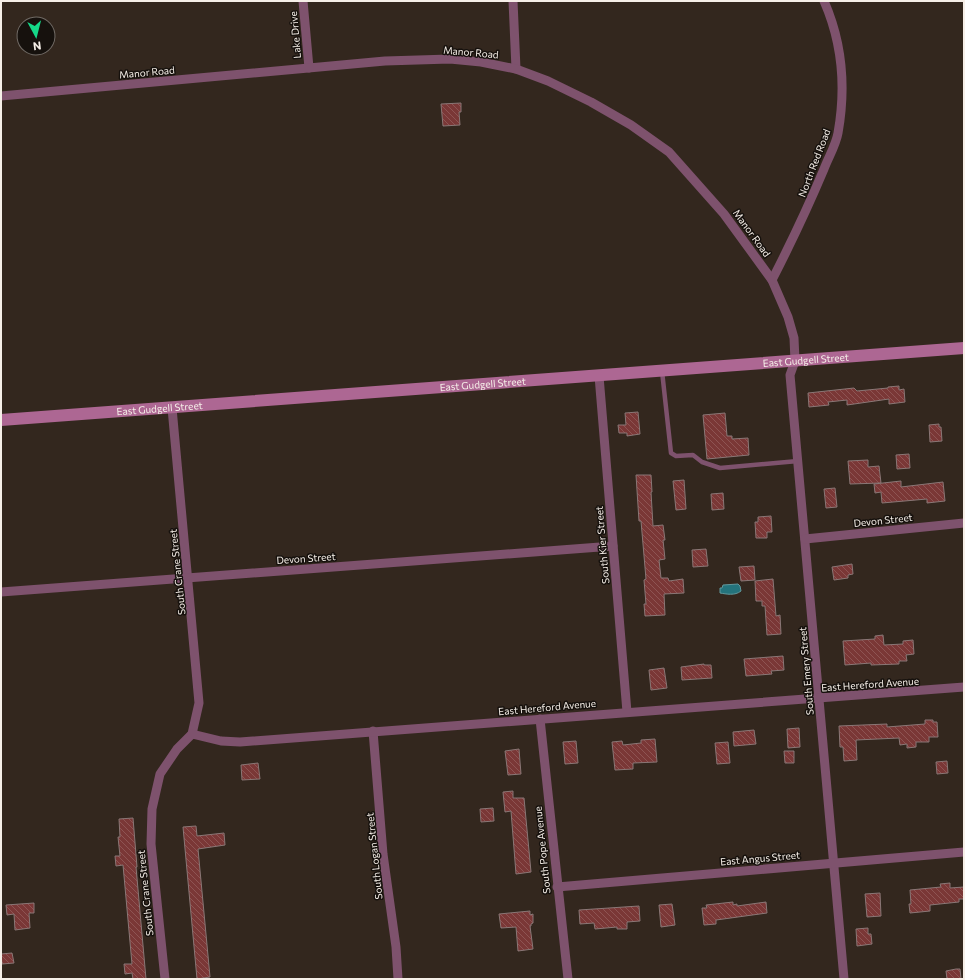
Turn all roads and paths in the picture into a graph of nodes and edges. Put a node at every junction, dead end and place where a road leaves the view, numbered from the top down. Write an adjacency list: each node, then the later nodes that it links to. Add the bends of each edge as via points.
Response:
1 (303, 1): 4 (street, Lake Drive)
2 (513, 1): 5 (street)
3 (824, 1): 7 (street, North Red Road, via 836,32 841,62 838,134 806,212)
4 (309, 68): 5 (street, Manor Road, via 385,61 450,60 480,62); 6 (street, Manor Road)
5 (516, 69): 7 (street, Manor Road, via 591,102 669,152 724,214)
6 (1, 96)
7 (772, 280): 9 (street, Manor Road, via 794,338)
8 (964, 348): 9 (street, East Gudgell Street)
9 (795, 361): 10 (street, East Gudgell Street); 14 (street, South Emery Street, via 790,375)
10 (662, 372): 11 (street, East Gudgell Street); 14 (lane, via 671,453 676,456 693,455 702,462 720,468)
11 (599, 376): 12 (street, East Gudgell Street); 17 (street, South Kier Street)
12 (172, 408): 13 (street, East Gudgell Street); 18 (street, South Crane Street)
13 (1, 420)
14 (798, 461): 16 (street, South Emery Street)
15 (964, 523): 16 (street, Devon Street)
16 (805, 539): 21 (street, South Emery Street)
17 (613, 546): 18 (street, Devon Street); 22 (street, South Kier Street)
18 (188, 577): 19 (street, Devon Street); 25 (street, South Crane Street, via 199,703)
19 (1, 592)
20 (964, 688): 21 (street, East Hereford Avenue)
21 (820, 698): 22 (street, East Hereford Avenue); 27 (street, South Emery Street)
22 (627, 712): 23 (street, East Hereford Avenue)
23 (540, 719): 24 (street, East Hereford Avenue); 28 (street, South Pope Avenue)
24 (373, 731): 25 (street, East Hereford Avenue, via 240,742 221,741); 30 (street, South Logan Street, via 383,854)
25 (192, 734): 29 (street, South Crane Street, via 177,749 160,774 152,809 151,844)
26 (964, 852): 27 (street, East Angus Street)
27 (834, 863): 28 (street, East Angus Street); 32 (street, South Emery Street)
28 (557, 886): 31 (street, South Pope Avenue)
29 (165, 979)
30 (398, 979)
31 (568, 979)
32 (844, 979)

